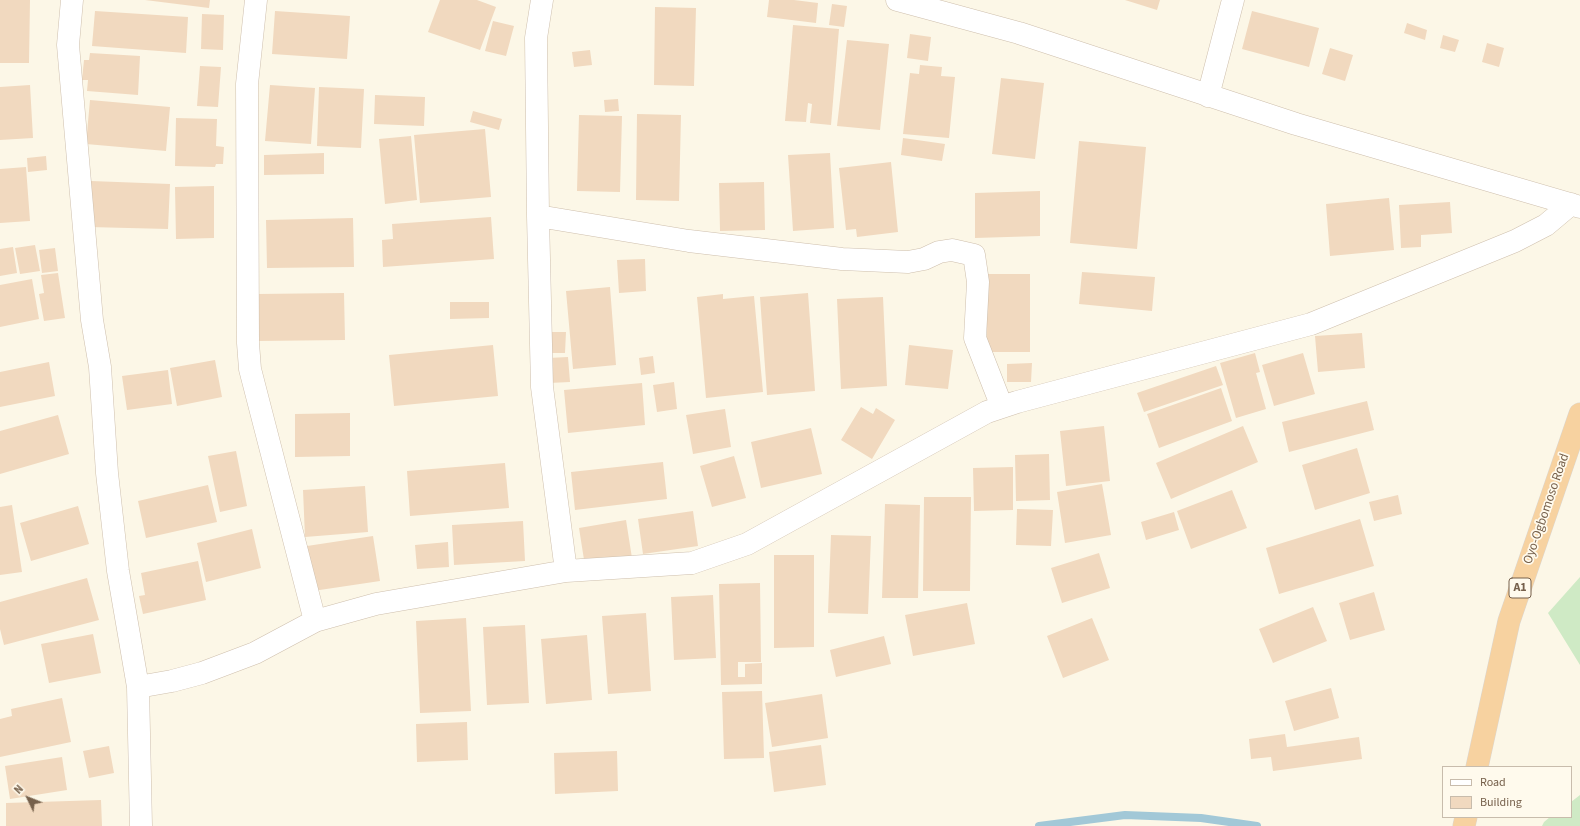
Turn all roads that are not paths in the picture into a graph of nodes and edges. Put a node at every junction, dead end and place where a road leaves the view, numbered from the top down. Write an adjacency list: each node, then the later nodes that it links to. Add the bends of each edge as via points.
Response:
1 (72, 0): 13 (street, via 68,45 92,320 100,367 107,472 118,571)
2 (256, 0): 12 (street, via 247,84 250,369)
3 (542, 0): 8 (street, via 536,38)
4 (896, 0): 6 (street, via 1019,33)
5 (1233, 0): 6 (street)
6 (1208, 96): 7 (street)
7 (1576, 205): 9 (street, via 1515,241 1311,324)
8 (538, 216): 9 (street, via 689,241 842,259 908,262 952,250 974,255 978,282 975,338); 11 (street, via 542,387)
9 (1002, 408): 11 (street, via 987,412 747,544 692,563)
10 (1580, 414): 14 (highway, Oyo-Ogbomoso Road / A1, via 1509,621)
11 (566, 571): 12 (street, via 376,604)
12 (314, 621): 13 (street, via 255,653 215,668 172,681)
13 (138, 686): 15 (street)
14 (1477, 766)
15 (141, 826)

